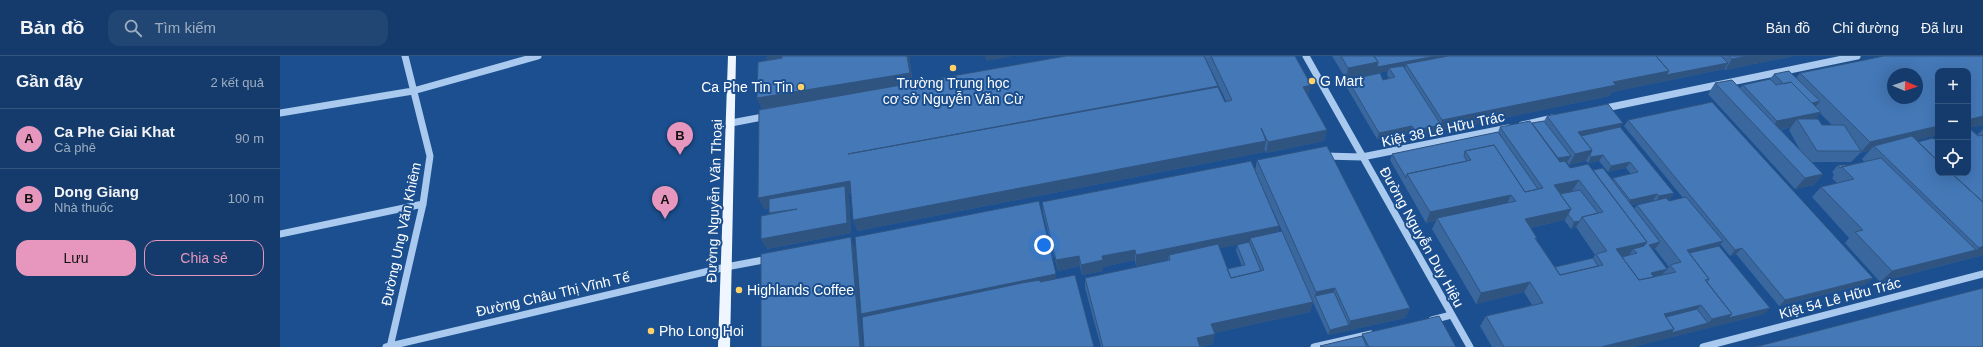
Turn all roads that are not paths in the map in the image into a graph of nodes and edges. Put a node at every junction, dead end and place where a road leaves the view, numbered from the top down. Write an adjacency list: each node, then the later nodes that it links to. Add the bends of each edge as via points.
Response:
1 (405, 56): 6 (street, Đường Ung Văn Khiêm)
2 (538, 56): 6 (street)
3 (732, 56): 11 (main road, Đường Nguyễn Văn Thoại)
4 (1306, 56): 13 (street, Đường Nguyễn Duy Hiệu)
5 (1857, 56): 7 (street)
6 (413, 91): 8 (street); 14 (street, Đường Ung Văn Khiêm, via 430,156)
7 (1594, 110)
8 (280, 113)
9 (778, 114): 11 (street)
10 (1563, 116): 13 (street, Kiệt 38 Lê Hữu Trác)
11 (731, 123): 17 (main road, Đường Nguyễn Văn Thoại)
12 (1316, 155): 13 (street, Kiệt 38 Lê Hữu Trác)
13 (1362, 158): 19 (street, Đường Nguyễn Duy Hiệu)
14 (424, 204): 15 (street); 22 (street, Đường Ung Văn Khiêm)
15 (280, 234)
16 (780, 257): 17 (street, Đường Châu Thị Vĩnh Tế)
17 (726, 267): 22 (street, Đường Châu Thị Vĩnh Tế); 23 (main road, Đường Nguyễn Văn Thoại)
18 (1983, 274): 26 (street, Kiệt 54 Lê Hữu Trác)
19 (1451, 316): 20 (street); 25 (street, Đường Nguyễn Duy Hiệu)
20 (1421, 322)
21 (1383, 331): 24 (street)
22 (389, 347)
23 (724, 347)
24 (1314, 347)
25 (1470, 347)
26 (1703, 347)

